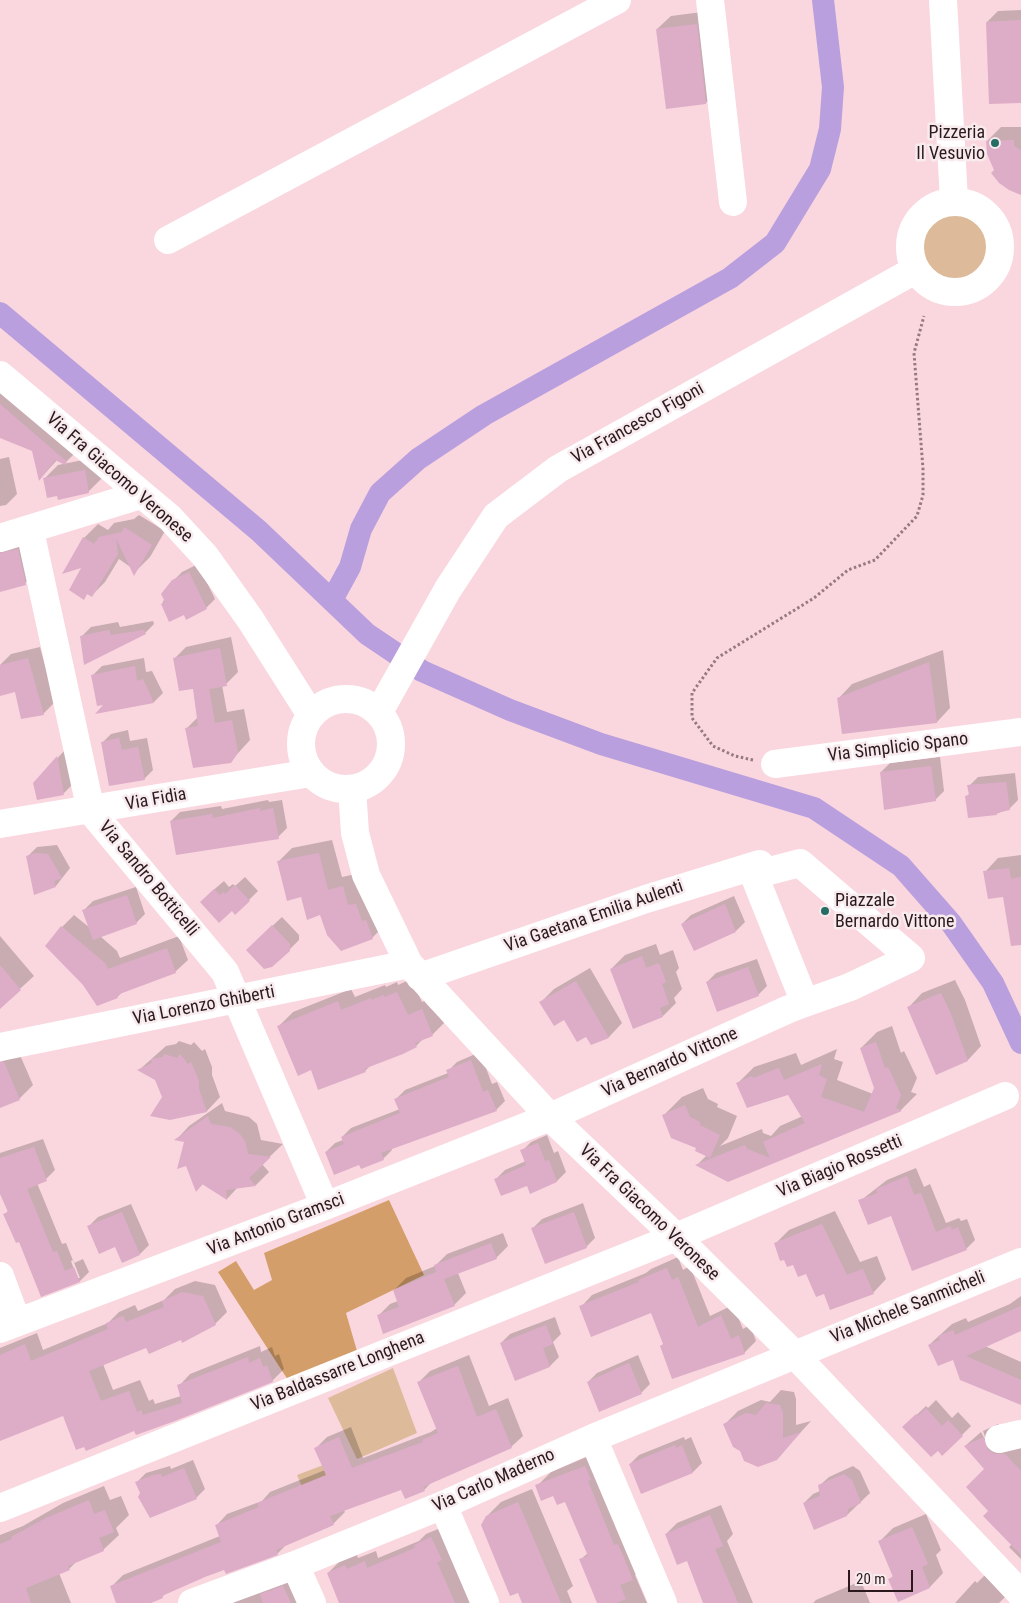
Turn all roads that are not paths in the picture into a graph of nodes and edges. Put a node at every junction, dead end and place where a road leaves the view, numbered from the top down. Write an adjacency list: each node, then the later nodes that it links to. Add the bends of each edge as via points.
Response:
1 (617, 0): 7 (street)
2 (710, 0): 5 (street)
3 (943, 0): 4 (street)
4 (954, 201): 6 (street, via 982,211); 8 (street, via 938,204 915,224 910,240)
5 (733, 202)
6 (1010, 234): 8 (street, via 1000,250 997,264 984,281 965,291 936,288)
7 (168, 240)
8 (915, 270): 13 (street, Via Francesco Figoni, via 558,469 496,516 448,589)
9 (0, 375): 10 (street, Via Fra Giacomo Veronese)
10 (140, 495): 11 (street); 14 (street, Via Fra Giacomo Veronese, via 170,518 205,556)
11 (30, 531): 12 (street); 19 (street, Via Sandro Botticelli)
12 (0, 538)
13 (379, 712): 14 (street, via 354,699 338,699); 18 (street, via 391,738 389,759 378,777)
14 (311, 715): 17 (street, via 303,728 300,744 303,759)
15 (1021, 732): 16 (street, Via Simplicio Spano)
16 (775, 764)
17 (311, 773): 18 (street, via 338,789); 19 (street, Via Fidia)
18 (352, 789): 22 (street, Via Fra Giacomo Veronese, via 355,833 366,875)
19 (90, 811): 20 (street, Via Fidia); 23 (street, Via Sandro Botticelli, via 225,972)
20 (0, 824)
21 (761, 874): 22 (street, Via Gaetana Emilia Aulenti, via 760,864); 24 (street, via 754,875); 24 (street, via 800,863 911,958 850,987)
22 (414, 970): 23 (street, Via Lorenzo Ghiberti); 27 (street, Via Fra Giacomo Veronese)
23 (236, 999): 25 (street, Via Lorenzo Ghiberti); 28 (street, Via Sandro Botticelli)
24 (797, 1006): 27 (street, Via Bernardo Vittone)
25 (0, 1047)
26 (1005, 1096): 29 (street, Via Biagio Rossetti)
27 (550, 1117): 28 (street, Via Antonio Gramsci); 29 (street, Via Fra Giacomo Veronese)
28 (325, 1206): 32 (street, Via Antonio Gramsci)
29 (676, 1237): 33 (street, Via Fra Giacomo Veronese); 36 (street, Via Baldassarre Longhena)
30 (1021, 1262): 33 (street, Via Michele Sanmicheli)
31 (0, 1276): 32 (street)
32 (9, 1325)
33 (794, 1354): 34 (street, Via Carlo Maderno); 38 (street, Via Fra Giacomo Veronese)
34 (593, 1438): 35 (street, Via Carlo Maderno); 42 (street)
35 (443, 1504): 37 (street, Via Carlo Maderno); 41 (street)
36 (0, 1508)
37 (295, 1565): 39 (street, Via Carlo Maderno); 40 (street)
38 (1021, 1594)
39 (192, 1603)
40 (312, 1603)
41 (484, 1603)
42 (662, 1603)

